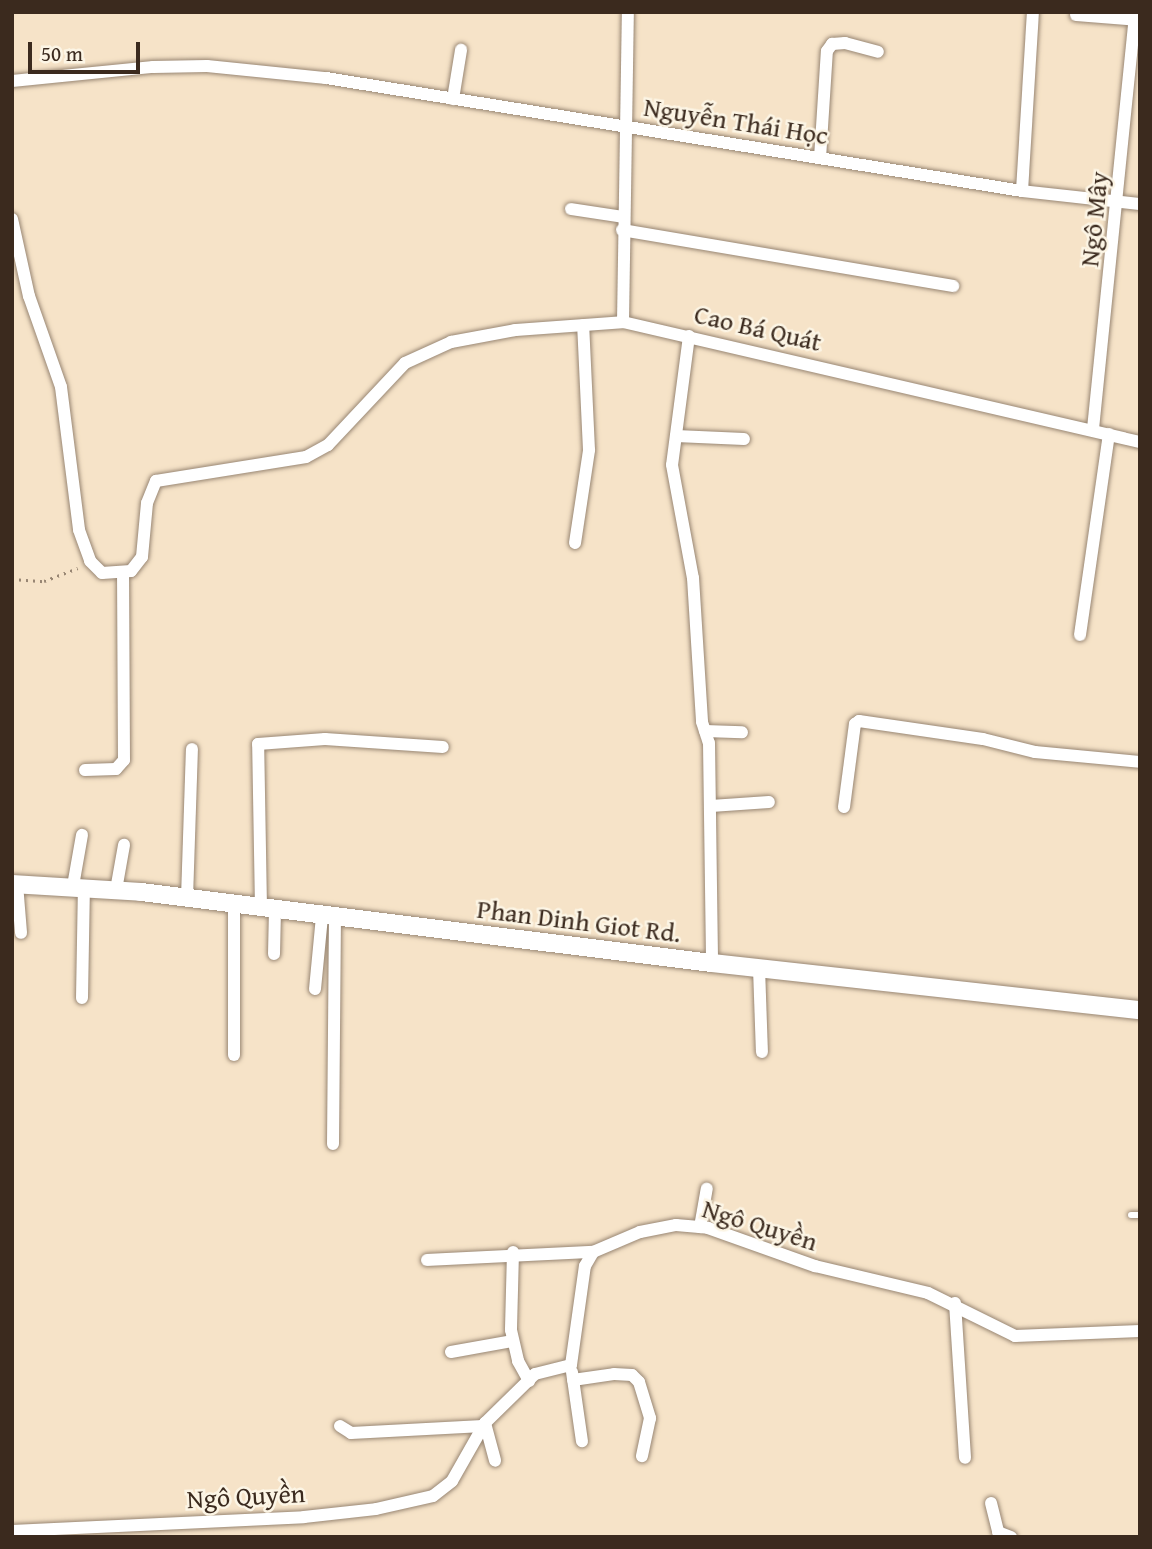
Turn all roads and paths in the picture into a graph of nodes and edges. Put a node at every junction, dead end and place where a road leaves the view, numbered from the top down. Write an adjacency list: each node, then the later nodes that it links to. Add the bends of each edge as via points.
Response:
1 (628, 12): 9 (street)
2 (1033, 12): 11 (street)
3 (1076, 15): 4 (street)
4 (1136, 17): 12 (street, Ngô Mây)
5 (461, 50): 8 (street)
6 (878, 52): 10 (street, via 845,43 832,44 827,51)
7 (12, 81): 8 (street, Nguyễn Thái Học, via 119,68 180,67 326,78)
8 (453, 99): 9 (street, Nguyễn Thái Học)
9 (628, 127): 10 (street, Nguyễn Thái Học); 15 (street)
10 (820, 158): 11 (street, Nguyễn Thái Học)
11 (1022, 191): 12 (street, Nguyễn Thái Học)
12 (1120, 202): 13 (street, Nguyễn Thái Học); 22 (street, Ngô Mây)
13 (1140, 204)
14 (571, 209): 15 (street)
15 (623, 217): 17 (street)
16 (12, 219): 28 (street, via 29,296 61,387 79,530)
17 (622, 230): 18 (street); 19 (street)
18 (953, 286)
19 (623, 322): 20 (street, Cao Bá Quát); 21 (street, Cao Bá Quát)
20 (583, 325): 27 (street, via 589,450); 29 (street, Cao Bá Quát, via 515,330 451,342 405,363 328,444 306,457 156,481 147,503 142,557)
21 (690, 336): 22 (street, Cao Bá Quát); 24 (street)
22 (1093, 429): 23 (street, Cao Bá Quát)
23 (1109, 434): 26 (street, Cao Bá Quát); 31 (street)
24 (676, 436): 25 (street); 32 (street, via 673,483 693,578)
25 (744, 439)
26 (1140, 442)
27 (575, 543)
28 (90, 561): 29 (street, via 102,573); 30 (path, via 44,580)
29 (123, 573): 37 (street, via 124,760 116,769)
30 (12, 579)
31 (1080, 635)
32 (705, 732): 33 (street); 39 (street)
33 (742, 732)
34 (443, 747): 48 (street, via 325,739 258,744)
35 (192, 749): 46 (street)
36 (1140, 762): 40 (street, via 1035,752 983,739 859,721)
37 (85, 770)
38 (769, 802): 39 (street)
39 (710, 806): 52 (street)
40 (844, 807)
41 (82, 835): 44 (street)
42 (124, 845): 45 (street)
43 (14, 884): 44 (main road, Phan Dinh Giot Rd.); 50 (street)
44 (79, 887): 45 (main road, Phan Dinh Giot Rd.); 55 (street)
45 (116, 890): 46 (main road, Phan Dinh Giot Rd.)
46 (187, 898): 47 (main road, Phan Dinh Giot Rd.)
47 (234, 904): 48 (main road, Phan Dinh Giot Rd.); 58 (street)
48 (268, 909): 49 (main road, Phan Dinh Giot Rd.); 51 (street)
49 (328, 917): 52 (main road, Phan Dinh Giot Rd.); 54 (street); 59 (street)
50 (21, 933)
51 (274, 954)
52 (712, 963): 53 (main road, Phan Dinh Giot Rd.)
53 (760, 968): 56 (main road, Phan Dinh Giot Rd.); 57 (street)
54 (316, 989)
55 (82, 998)
56 (1140, 1010)
57 (762, 1052)
58 (234, 1055)
59 (333, 1144)
60 (707, 1189): 63 (street)
61 (1131, 1215): 62 (lane)
62 (1140, 1215)
63 (700, 1227): 65 (street, Ngô Quyền, via 640,1232); 67 (street, Ngô Quyền, via 815,1266)
64 (513, 1252): 65 (street); 66 (street); 69 (street)
65 (593, 1252): 71 (street, via 585,1266)
66 (427, 1260)
67 (955, 1303): 68 (street, Ngô Quyền, via 998,1329 1033,1338); 78 (street)
68 (1140, 1331)
69 (513, 1341): 70 (street); 73 (street)
70 (451, 1352)
71 (571, 1365): 72 (street); 73 (street, Ngô Quyền, via 542,1370)
72 (573, 1380): 76 (street); 77 (street, via 614,1374 632,1375 639,1382 650,1418)
73 (529, 1381): 74 (street, Ngô Quyền)
74 (484, 1424): 75 (street, via 351,1433); 79 (street); 81 (street, Ngô Quyền, via 452,1481 433,1496 409,1502 304,1517)
75 (340, 1426)
76 (582, 1441)
77 (642, 1456)
78 (965, 1458)
79 (495, 1461)
80 (991, 1503): 82 (street, via 998,1532)
81 (12, 1531)
82 (1011, 1537)

